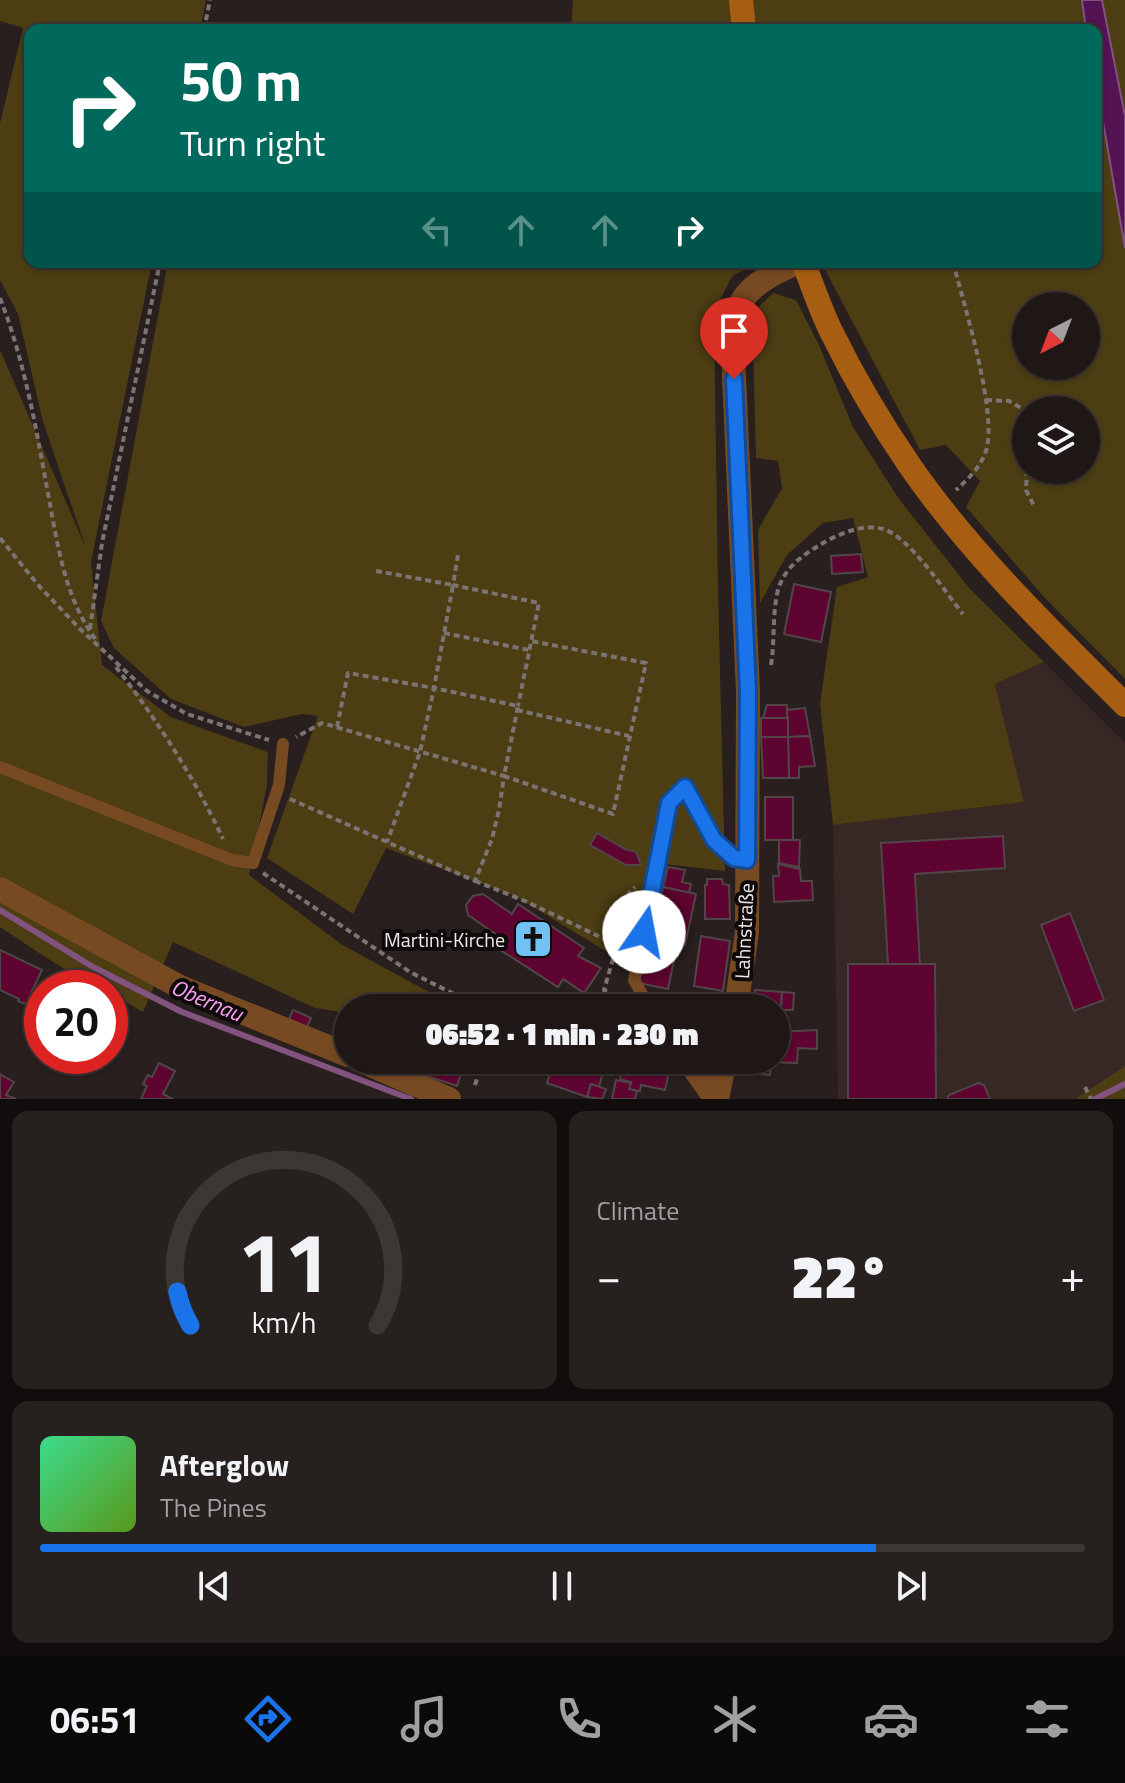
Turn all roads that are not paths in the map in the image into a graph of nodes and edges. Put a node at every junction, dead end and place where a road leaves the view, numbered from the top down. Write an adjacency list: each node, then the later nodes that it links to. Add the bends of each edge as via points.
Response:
1 (741, 0): 2 (main road)
2 (743, 24)
3 (785, 268): 8 (street, Lahnstraße, via 756,285 734,322 748,692)
4 (804, 268): 5 (main road, via 832,334 884,426 939,506)
5 (1125, 705)
6 (283, 744): 7 (lane, via 277,794 253,863 232,860)
7 (0, 767)
8 (747, 860): 10 (lane, via 734,858 714,840 685,787 669,803 634,980); 11 (street, Lahnstraße, via 747,932)
9 (0, 889): 12 (street, via 182,988)
10 (642, 994)
11 (738, 994)
12 (334, 1049)
13 (391, 1074): 16 (street)
14 (698, 1074): 17 (street)
15 (722, 1074): 17 (street)
16 (449, 1099)
17 (717, 1099)

